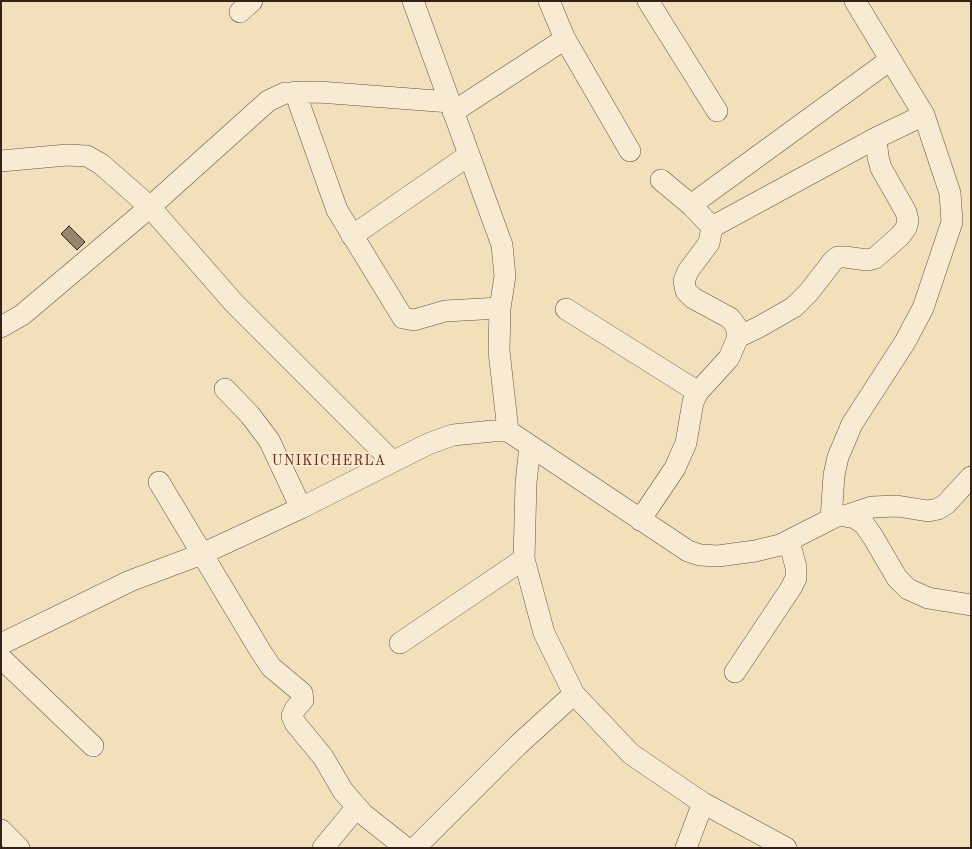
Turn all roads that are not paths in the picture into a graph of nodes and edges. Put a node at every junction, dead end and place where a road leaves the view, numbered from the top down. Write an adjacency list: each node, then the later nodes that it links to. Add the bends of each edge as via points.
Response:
1 (413, 1): 8 (street)
2 (549, 1): 5 (street)
3 (648, 1): 9 (street)
4 (856, 1): 6 (street)
5 (565, 39): 8 (street); 12 (street)
6 (890, 60): 10 (street); 16 (street)
7 (295, 92): 8 (street, via 319,92); 17 (street, via 284,93 268,101); 19 (street, via 337,210)
8 (452, 107): 13 (street)
9 (717, 111)
10 (924, 115): 11 (street); 32 (street, via 950,193 952,222 923,308 905,342 852,424 841,450 834,475)
11 (876, 138): 18 (street); 23 (street, via 881,168 906,212 908,221 903,232 875,258 838,258 833,261 794,307)
12 (630, 151)
13 (469, 155): 19 (street); 20 (street, via 502,246 505,276)
14 (1, 161): 17 (street, via 67,155 87,156 107,168)
15 (661, 180): 16 (street)
16 (691, 205): 18 (street)
17 (150, 207): 22 (street, via 22,315); 28 (street, via 234,303)
18 (712, 227): 23 (street, via 708,243 688,272 684,282 686,291 693,298 730,318 736,326)
19 (352, 236): 20 (street, via 403,318 414,320 445,311)
20 (500, 308): 26 (street, via 499,351)
21 (566, 309): 25 (street)
22 (1, 327)
23 (738, 337): 25 (street, via 729,358)
24 (224, 388): 31 (street, via 269,440)
25 (698, 392): 33 (street, via 693,402 686,444 678,462)
26 (508, 431): 27 (street); 28 (street, via 453,435)
27 (530, 446): 33 (street); 36 (street, via 526,483)
28 (392, 461): 31 (street)
29 (971, 477): 32 (street, via 938,509 872,506)
30 (159, 482): 35 (street)
31 (301, 508): 35 (street)
32 (838, 517): 34 (street); 37 (street, via 854,518 864,524 897,578 908,589 928,598)
33 (640, 520): 34 (street, via 688,551 700,555 718,556 755,551)
34 (789, 540): 41 (street, via 796,578)
35 (202, 554): 39 (street, via 130,581); 45 (street, via 271,667 302,693 303,700 292,716 295,723 323,757 343,791)
36 (524, 559): 38 (street); 42 (street, via 544,633)
37 (971, 605)
38 (400, 643)
39 (1, 644)
40 (1, 658): 43 (street)
41 (735, 672)
42 (574, 694): 44 (street, via 631,754); 50 (street, via 518,745)
43 (93, 746)
44 (703, 803): 51 (street); 52 (street)
45 (357, 807): 48 (street); 49 (street)
46 (1, 830): 47 (street)
47 (19, 848)
48 (323, 848)
49 (406, 848)
50 (415, 848)
51 (686, 848)
52 (786, 848)

